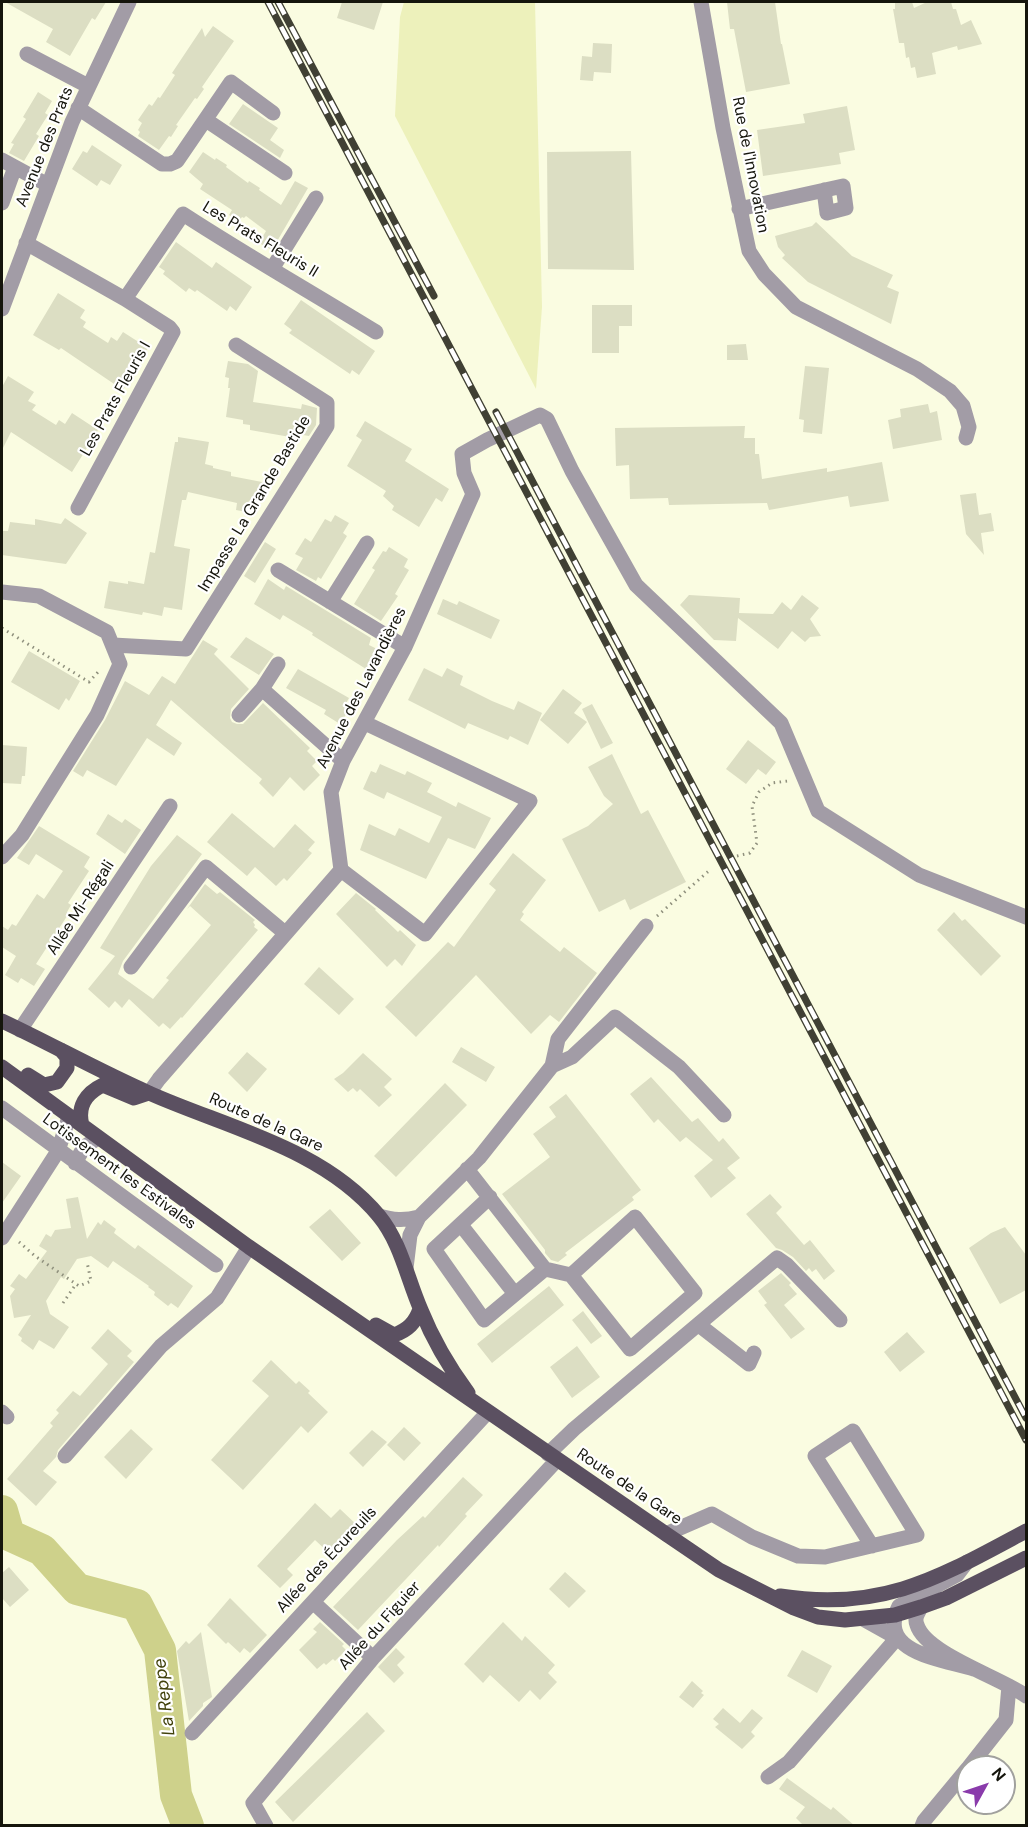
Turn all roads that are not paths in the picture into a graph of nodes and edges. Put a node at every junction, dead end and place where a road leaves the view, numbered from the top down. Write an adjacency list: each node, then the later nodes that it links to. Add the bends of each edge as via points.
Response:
1 (129, 2): 4 (street, Avenue des Prats)
2 (701, 2): 14 (street, Rue de l'Innovation)
3 (27, 54): 4 (street)
4 (88, 86): 5 (street, Avenue des Prats)
5 (78, 108): 7 (street, via 162,164 177,161); 10 (street, Avenue des Prats)
6 (273, 113): 7 (street, via 231,82)
7 (206, 120): 9 (street)
8 (8, 164): 10 (street); 13 (street)
9 (285, 173)
10 (48, 185): 15 (street, Avenue des Prats)
11 (824, 190): 14 (street)
12 (316, 198): 16 (street)
13 (2, 203)
14 (738, 209): 21 (street, Rue de l'Innovation, via 749,251 764,274 796,307 917,369 950,391 963,406 969,427)
15 (26, 243): 17 (street, Les Prats Fleuris I); 18 (street, Avenue des Prats)
16 (272, 269): 17 (street, Les Prats Fleuris II, via 183,214); 19 (street, Les Prats Fleuris II)
17 (125, 298): 22 (street, Les Prats Fleuris I, via 173,332)
18 (2, 309)
19 (376, 332)
20 (236, 345): 27 (street, Impasse La Grande Bastide, via 327,403 327,426 186,650)
21 (966, 438)
22 (78, 508)
23 (367, 543): 26 (street)
24 (278, 570): 26 (street)
25 (2, 592): 27 (street, via 39,596 107,632)
26 (330, 602): 28 (street)
27 (113, 645): 35 (street, via 120,664 97,715 22,835)
28 (405, 647): 32 (street, Avenue des Lavandières); 37 (street, Avenue des Lavandières, via 473,494 464,473 462,454 540,415 546,419 636,585 781,723 818,811 919,875)
29 (278, 664): 30 (street)
30 (262, 688): 31 (street); 33 (street)
31 (239, 715)
32 (365, 723): 33 (street, Avenue des Lavandières); 36 (street, via 530,801 425,934)
33 (344, 761): 36 (street, Avenue des Lavandières, via 332,792)
34 (170, 806): 42 (street, Allée Mi-Régali)
35 (2, 857)
36 (342, 870): 39 (street)
37 (1026, 917)
38 (646, 926): 44 (street, via 558,1040)
39 (285, 933): 40 (street, via 206,867); 46 (street)
40 (131, 967)
41 (2, 1022): 42 (main road, Route de la Gare)
42 (20, 1030): 43 (main road, Route de la Gare)
43 (61, 1050): 45 (main road, via 68,1068 57,1082 44,1085 24,1073); 46 (main road, Route de la Gare)
44 (552, 1066): 48 (street, via 572,1057 615,1017 679,1067); 53 (street)
45 (6, 1071): 49 (main road, Route de la Gare)
46 (149, 1093): 49 (main road, via 134,1098 103,1085 94,1089); 55 (main road, Route de la Gare, via 267,1140 323,1168 351,1188)
47 (2, 1108): 51 (street, Lotissement les Estivales)
48 (724, 1115)
49 (76, 1121): 50 (main road, Route de la Gare); 51 (street)
50 (99, 1138): 52 (street, via 84,1147); 59 (main road, Route de la Gare)
51 (58, 1151): 52 (street, Lotissement les Estivales); 58 (street)
52 (75, 1163): 60 (street, Lotissement les Estivales)
53 (467, 1169): 54 (street); 56 (street)
54 (490, 1197): 57 (street); 62 (street)
55 (379, 1216): 56 (street, via 406,1221); 61 (main road, Route de la Gare)
56 (419, 1216): 61 (street, via 410,1235)
57 (461, 1225): 64 (street); 64 (street, via 434,1248 484,1320)
58 (4, 1235)
59 (249, 1247): 65 (main road, Route de la Gare); 72 (street, via 217,1298 161,1346)
60 (216, 1265)
61 (406, 1268): 66 (main road, Route de la Gare)
62 (545, 1269): 63 (street); 64 (street)
63 (571, 1275): 63 (street, via 630,1349 695,1293 635,1217)
64 (515, 1294)
65 (323, 1299): 66 (main road, via 334,1300 394,1335 411,1326); 70 (main road, Route de la Gare)
66 (420, 1309): 70 (main road, Route de la Gare, via 438,1349)
67 (840, 1320): 68 (street, Allée du Figuier, via 777,1258)
68 (699, 1325): 69 (street, via 749,1364); 73 (street, Allée du Figuier, via 574,1429)
69 (754, 1353)
70 (475, 1403): 71 (main road, Route de la Gare)
71 (488, 1412): 73 (main road, Route de la Gare); 81 (street, Allée des Écureuils)
72 (65, 1456)
73 (553, 1457): 75 (main road, Route de la Gare); 87 (street, Allée du Figuier)
74 (1026, 1531): 78 (main road, Route de la Gare)
75 (666, 1534): 76 (street, via 712,1514 753,1538 798,1556 825,1557); 79 (main road, Route de la Gare, via 719,1570)
76 (872, 1546): 76 (street, via 917,1535 854,1431 815,1456)
77 (1026, 1558): 82 (main road, Route de la Gare)
78 (967, 1562): 80 (main road, Route de la Gare, via 908,1589); 83 (street, via 957,1575)
79 (768, 1594): 80 (main road, Route de la Gare, via 842,1601); 84 (main road, Route de la Gare, via 818,1617)
80 (877, 1596): 83 (street)
81 (313, 1602): 87 (street); 91 (street, Allée des Écureuils)
82 (921, 1607): 83 (main road, Route de la Gare); 85 (street)
83 (898, 1614): 84 (main road, Route de la Gare); 85 (street); 86 (street)
84 (863, 1619): 86 (street)
85 (916, 1625): 88 (street, via 941,1650)
86 (897, 1638): 88 (street, via 915,1651); 93 (street, via 789,1762)
87 (373, 1658): 95 (street, Allée du Figuier, via 253,1803)
88 (974, 1669): 89 (street)
89 (1009, 1686): 90 (street); 92 (street, via 1006,1720)
90 (1026, 1696)
91 (192, 1733)
92 (979, 1755)
93 (768, 1777)
94 (956, 1784): 96 (street)
95 (266, 1826)
96 (922, 1826)

